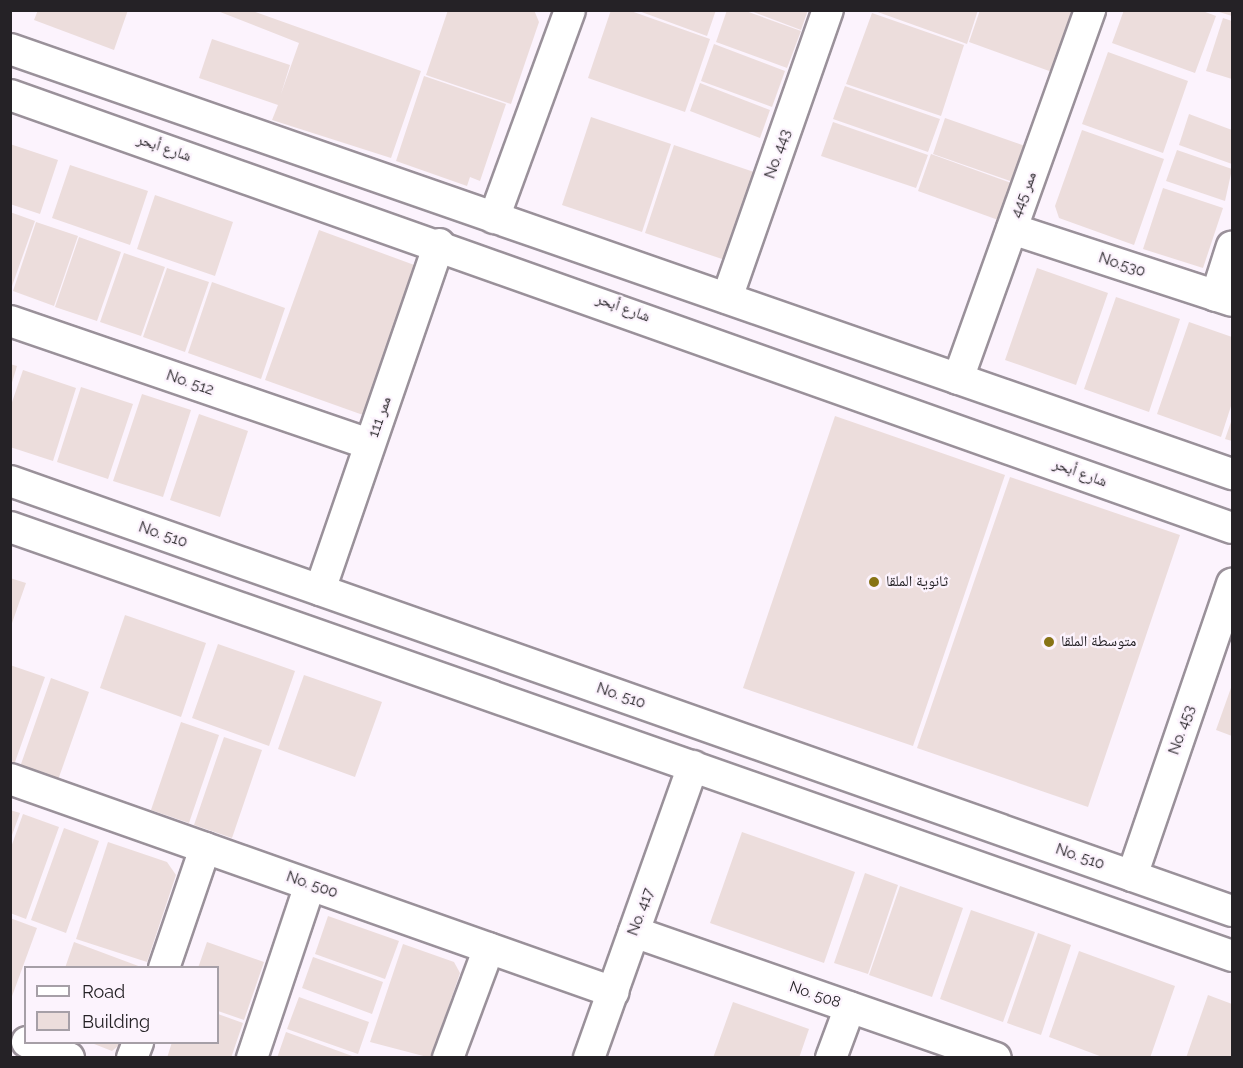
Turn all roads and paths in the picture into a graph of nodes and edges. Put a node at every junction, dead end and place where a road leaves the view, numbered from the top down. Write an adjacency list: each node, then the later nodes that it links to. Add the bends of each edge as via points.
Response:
1 (570, 10): 6 (street)
2 (828, 10): 10 (street, No. 443)
3 (1090, 10): 7 (street, ممر 445)
4 (10, 50): 6 (street)
5 (10, 95): 8 (street, شارع أبحر)
6 (494, 218): 10 (street)
7 (1012, 229): 11 (street, No.530); 13 (street, ممر 445)
8 (439, 244): 14 (street, ممر 111); 18 (street, شارع أبحر)
9 (1233, 246): 11 (street)
10 (727, 298): 13 (street)
11 (1224, 298)
12 (10, 321): 14 (street, No. 512)
13 (958, 379): 15 (street)
14 (370, 444): 20 (street, ممر 111)
15 (1233, 474)
16 (10, 481): 20 (street, No. 510)
17 (10, 527): 22 (street)
18 (1233, 528)
19 (1233, 584): 25 (street, No. 453)
20 (320, 590): 21 (street, No. 510)
21 (704, 725): 22 (street, No. 417); 25 (street, No. 510)
22 (692, 766): 28 (street, No. 417); 30 (street)
23 (10, 779): 24 (street, No. 500)
24 (205, 848): 26 (street, No. 500); 31 (street)
25 (1132, 876): 27 (street, No. 510)
26 (310, 885): 29 (street, No. 500); 36 (street)
27 (1233, 911)
28 (634, 932): 32 (street, No. 417); 33 (street, No. 508)
29 (489, 948): 32 (street, No. 500); 37 (street)
30 (1233, 956)
31 (165, 966)
32 (613, 992): 38 (street, No. 417)
33 (850, 1007): 39 (street); 40 (street, No. 508)
34 (31, 1044): 35 (street)
35 (69, 1058)
36 (252, 1058)
37 (448, 1058)
38 (589, 1058)
39 (831, 1058)
40 (996, 1058)

